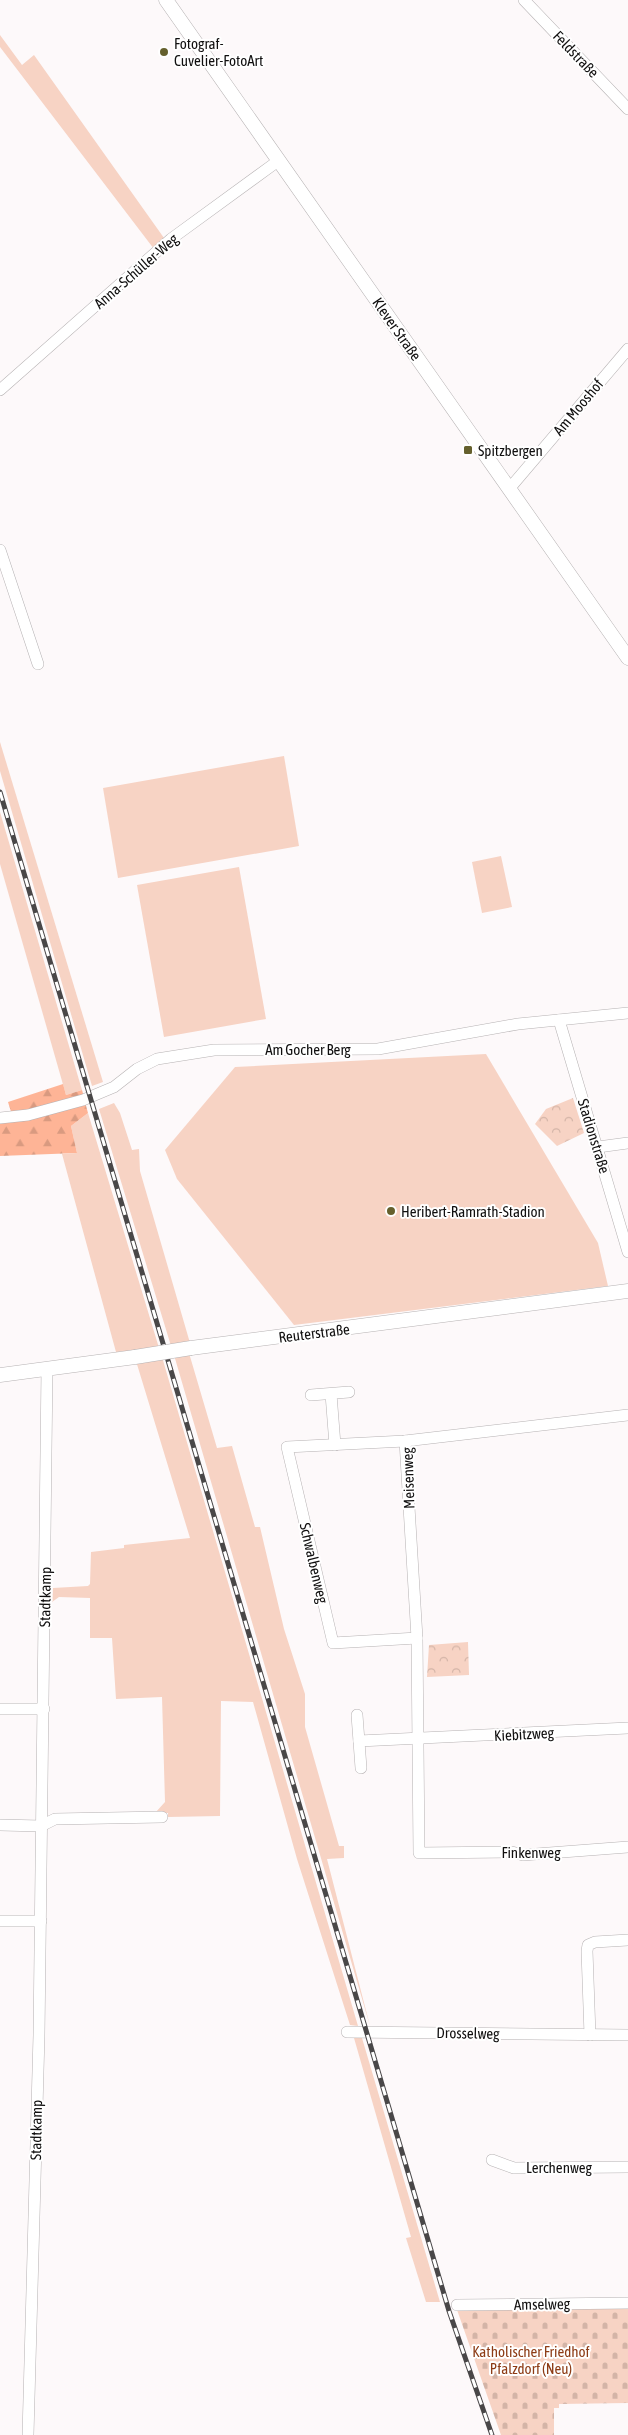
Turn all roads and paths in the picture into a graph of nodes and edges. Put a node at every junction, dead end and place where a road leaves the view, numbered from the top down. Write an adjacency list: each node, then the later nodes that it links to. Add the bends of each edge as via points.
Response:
1 (166, 0): 4 (street, Klever Straße)
2 (524, 0): 3 (street, Feldstraße)
3 (628, 108)
4 (278, 161): 6 (street, Anna-Schüller-Weg, via 171,240); 7 (street, Klever Straße)
5 (628, 349): 7 (street, Am Mooshof)
6 (0, 390)
7 (509, 489): 9 (street, Klever Straße)
8 (0, 550): 10 (street)
9 (628, 658)
10 (38, 664)
11 (628, 1013): 12 (street, Am Gocher Berg)
12 (559, 1020): 13 (street, Am Gocher Berg, via 518,1024 378,1049 214,1050 157,1060 137,1069 114,1087 83,1100); 15 (street, Stadionstraße)
13 (0, 1118)
14 (628, 1143): 15 (street)
15 (598, 1147): 16 (street, Stadionstraße)
16 (628, 1252)
17 (628, 1291): 18 (street, Reuterstraße, bridge)
18 (48, 1369): 19 (street, Reuterstraße); 28 (street, Stadtkamp)
19 (0, 1375)
20 (349, 1392): 21 (street)
21 (331, 1394): 22 (street); 25 (street)
22 (312, 1395)
23 (628, 1415): 24 (street, Meisenweg)
24 (405, 1441): 25 (street, Schwalbenweg); 26 (street, Meisenweg)
25 (334, 1445): 26 (street, Schwalbenweg, via 287,1448 333,1643)
26 (417, 1638): 31 (street, Meisenweg)
27 (0, 1709): 28 (street)
28 (44, 1709): 36 (street, Stadtkamp)
29 (357, 1715): 32 (street)
30 (628, 1728): 31 (street, Kiebitzweg)
31 (419, 1739): 32 (street); 38 (street, Meisenweg, via 419,1853)
32 (359, 1741): 33 (street)
33 (360, 1768)
34 (162, 1817): 36 (street, via 55,1819)
35 (0, 1825): 36 (street)
36 (41, 1826): 39 (street, Stadtkamp)
37 (628, 1847): 38 (street, Finkenweg, via 523,1855 512,1852)
38 (434, 1853)
39 (41, 1921): 40 (street); 49 (street, Stadtkamp)
40 (0, 1922)
41 (628, 1940): 43 (street, via 588,1945)
42 (347, 2032): 43 (street, Drosselweg)
43 (590, 2035): 44 (street, Drosselweg)
44 (628, 2035)
45 (492, 2160): 46 (street, Lerchenweg, via 514,2168)
46 (628, 2167)
47 (628, 2303): 48 (street, Amselweg)
48 (457, 2305)
49 (28, 2435)

